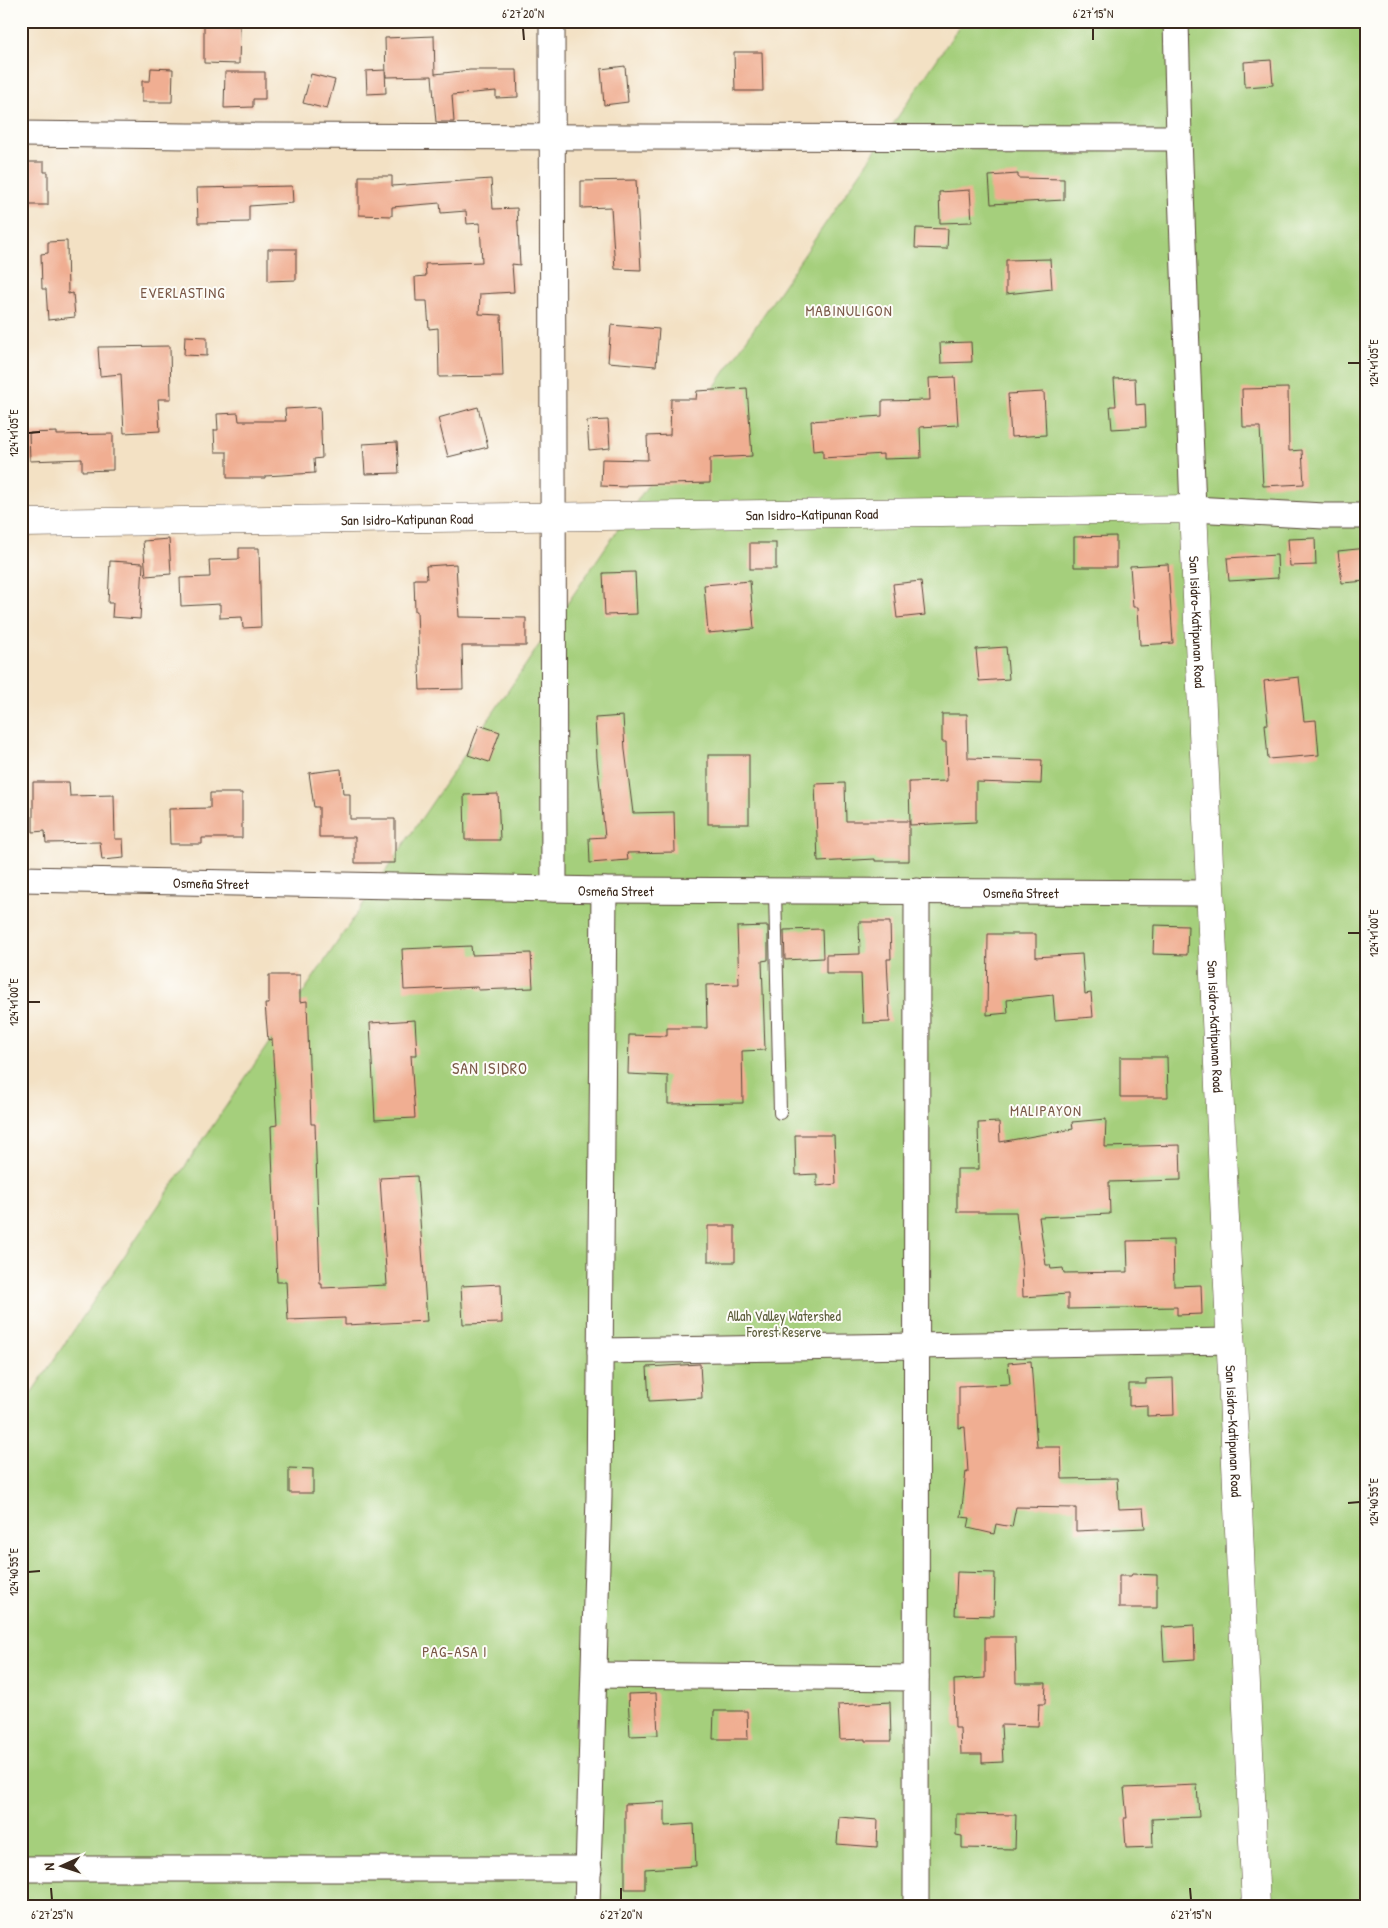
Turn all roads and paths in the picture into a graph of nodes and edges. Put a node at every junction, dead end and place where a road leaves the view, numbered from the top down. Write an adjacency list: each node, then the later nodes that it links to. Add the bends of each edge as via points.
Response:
1 (552, 21): 4 (street)
2 (1176, 21): 5 (street)
3 (21, 134): 4 (street)
4 (552, 136): 5 (street); 8 (street)
5 (1179, 138): 6 (street)
6 (1193, 509): 7 (street); 8 (street, San Isidro-Katipunan Road); 15 (street, San Isidro-Katipunan Road)
7 (1367, 516)
8 (553, 517): 9 (street, San Isidro-Katipunan Road); 11 (street)
9 (21, 523)
10 (21, 878): 11 (street, Osmeña Street)
11 (554, 889): 12 (street, Osmeña Street)
12 (604, 890): 13 (street, Osmeña Street); 19 (street)
13 (775, 890): 14 (street, Osmeña Street); 16 (lane)
14 (917, 891): 15 (street, Osmeña Street); 18 (street)
15 (1210, 893): 17 (street, San Isidro-Katipunan Road)
16 (780, 1113)
17 (1231, 1342): 18 (street); 26 (street, San Isidro-Katipunan Road)
18 (916, 1346): 19 (street); 21 (street)
19 (600, 1351): 20 (street)
20 (595, 1675): 21 (street); 23 (street)
21 (916, 1678): 25 (street)
22 (21, 1869): 23 (street)
23 (589, 1869): 24 (street)
24 (587, 1907)
25 (916, 1907)
26 (1256, 1907)

